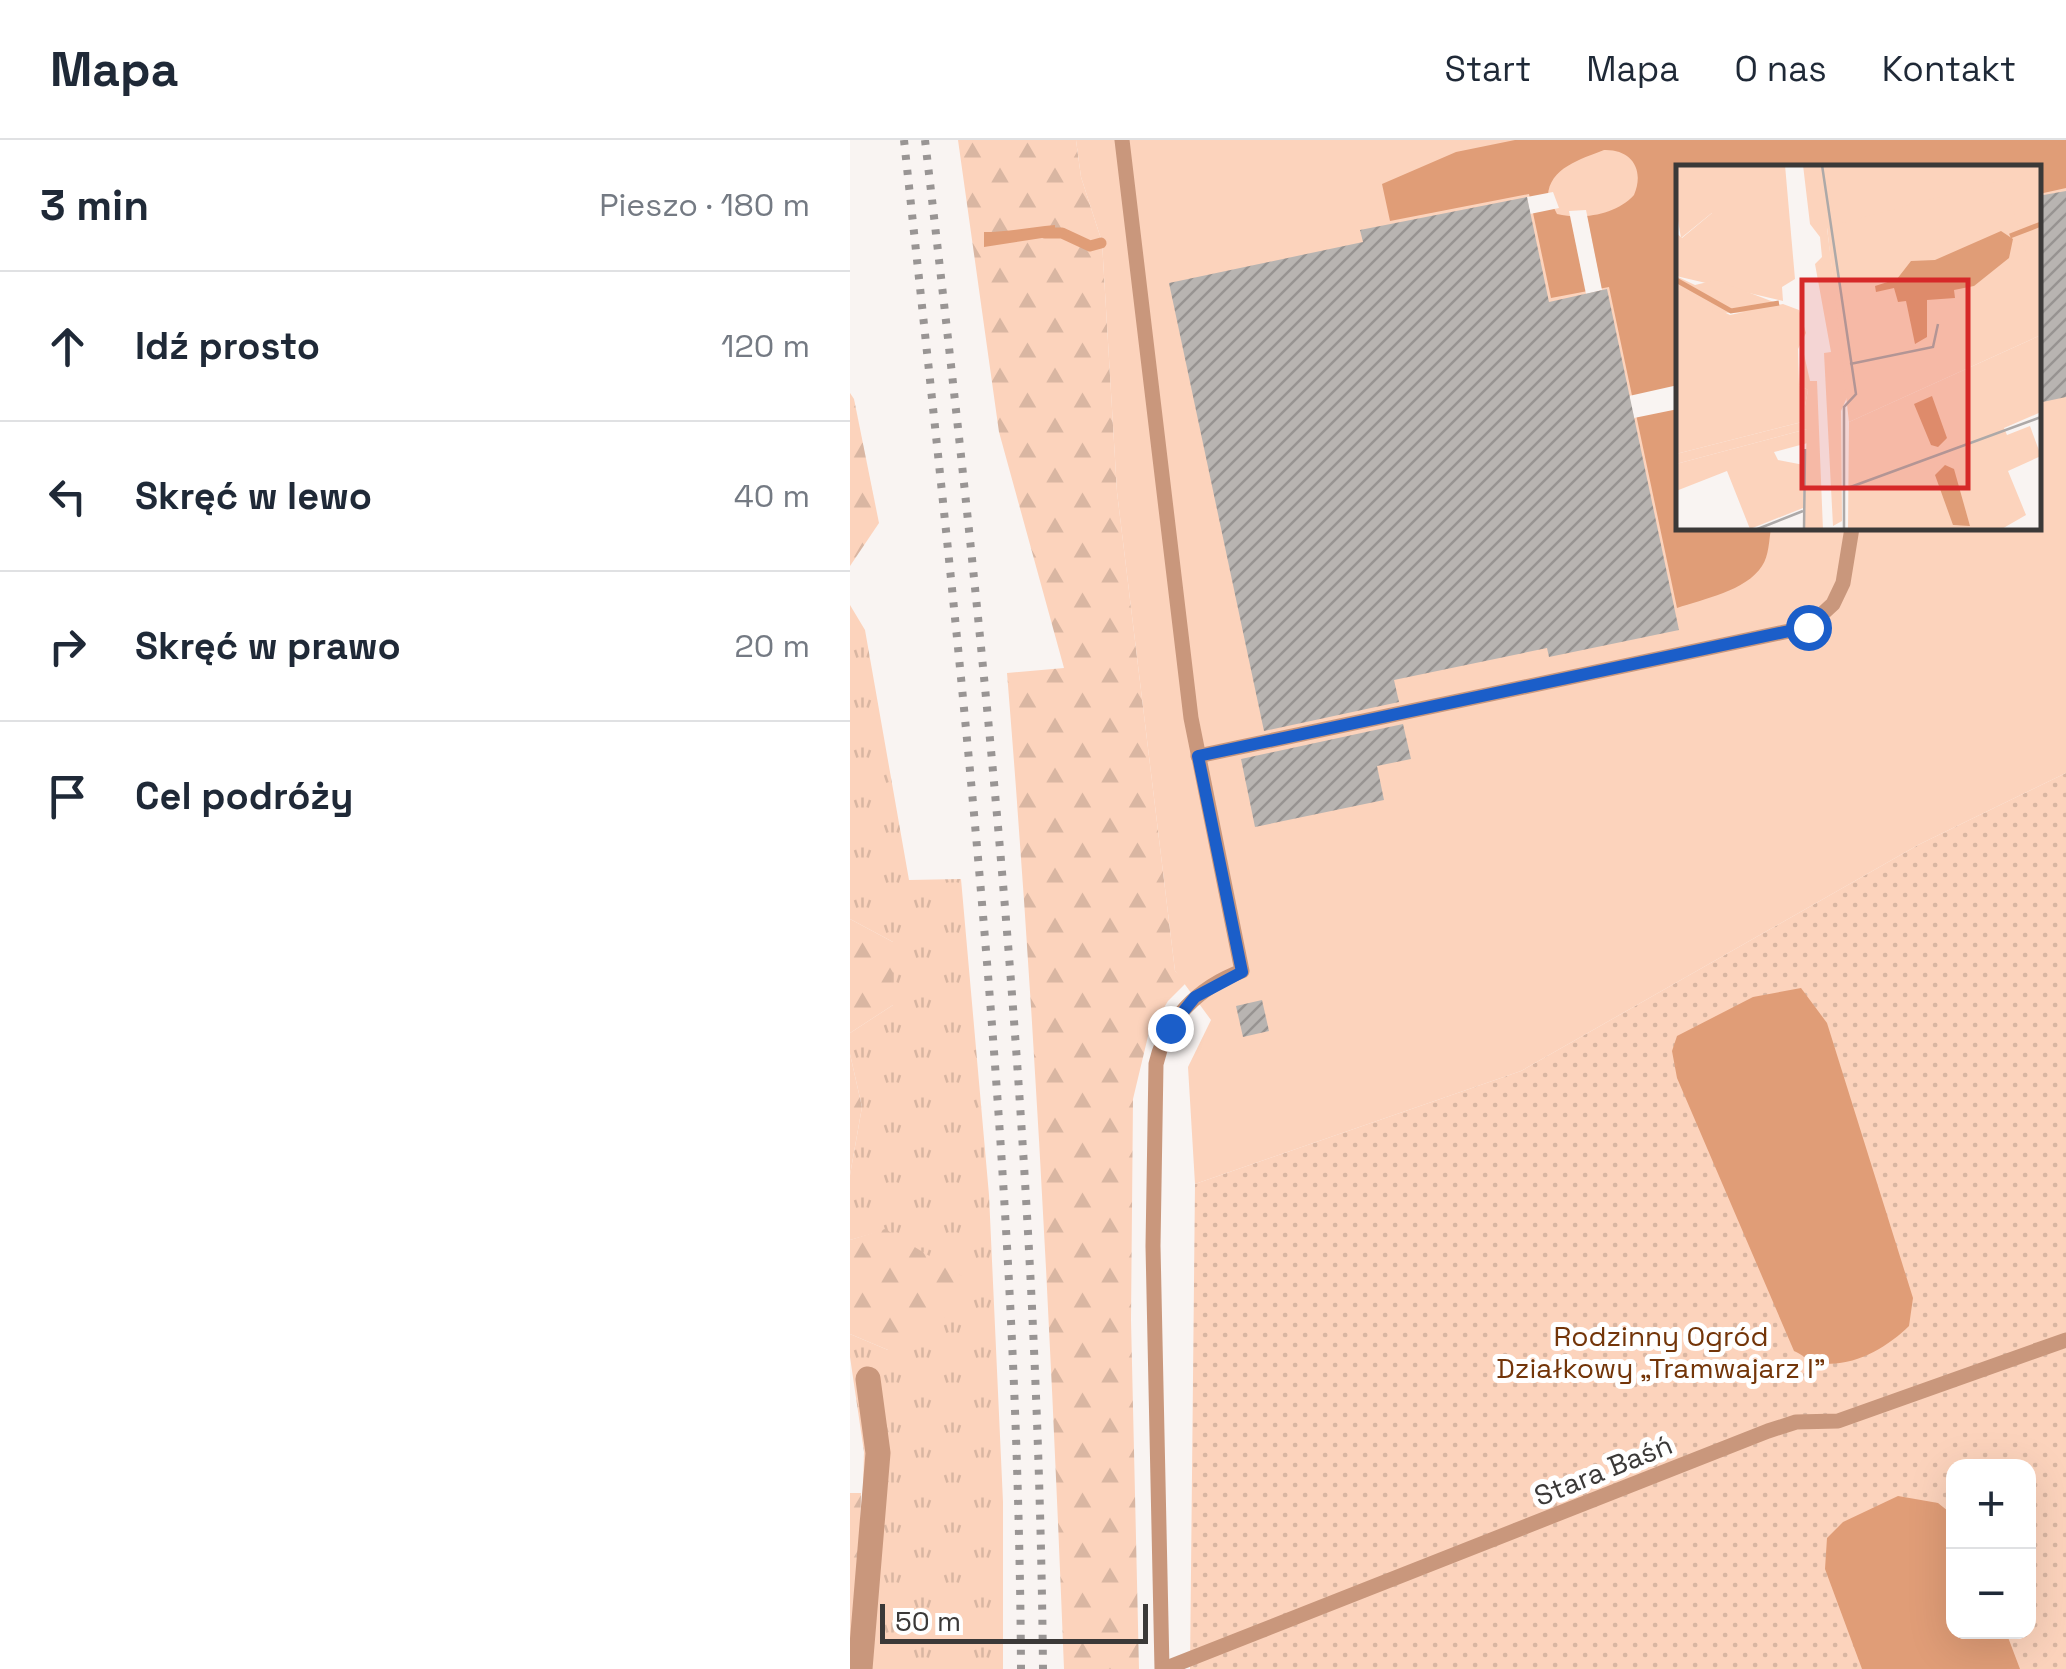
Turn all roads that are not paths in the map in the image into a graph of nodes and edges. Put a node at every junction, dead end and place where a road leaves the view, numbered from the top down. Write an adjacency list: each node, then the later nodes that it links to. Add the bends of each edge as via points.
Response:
1 (1122, 140): 3 (lane)
2 (1852, 530): 3 (lane, via 1843,583 1808,627)
3 (1198, 756): 7 (lane, via 1242,972 1182,1009 1156,1064)
4 (2066, 1340): 7 (lane, Stara Baśń, via 1838,1420 1768,1431)
5 (868, 1380): 6 (street, via 878,1453)
6 (860, 1669)
7 (1163, 1669)

